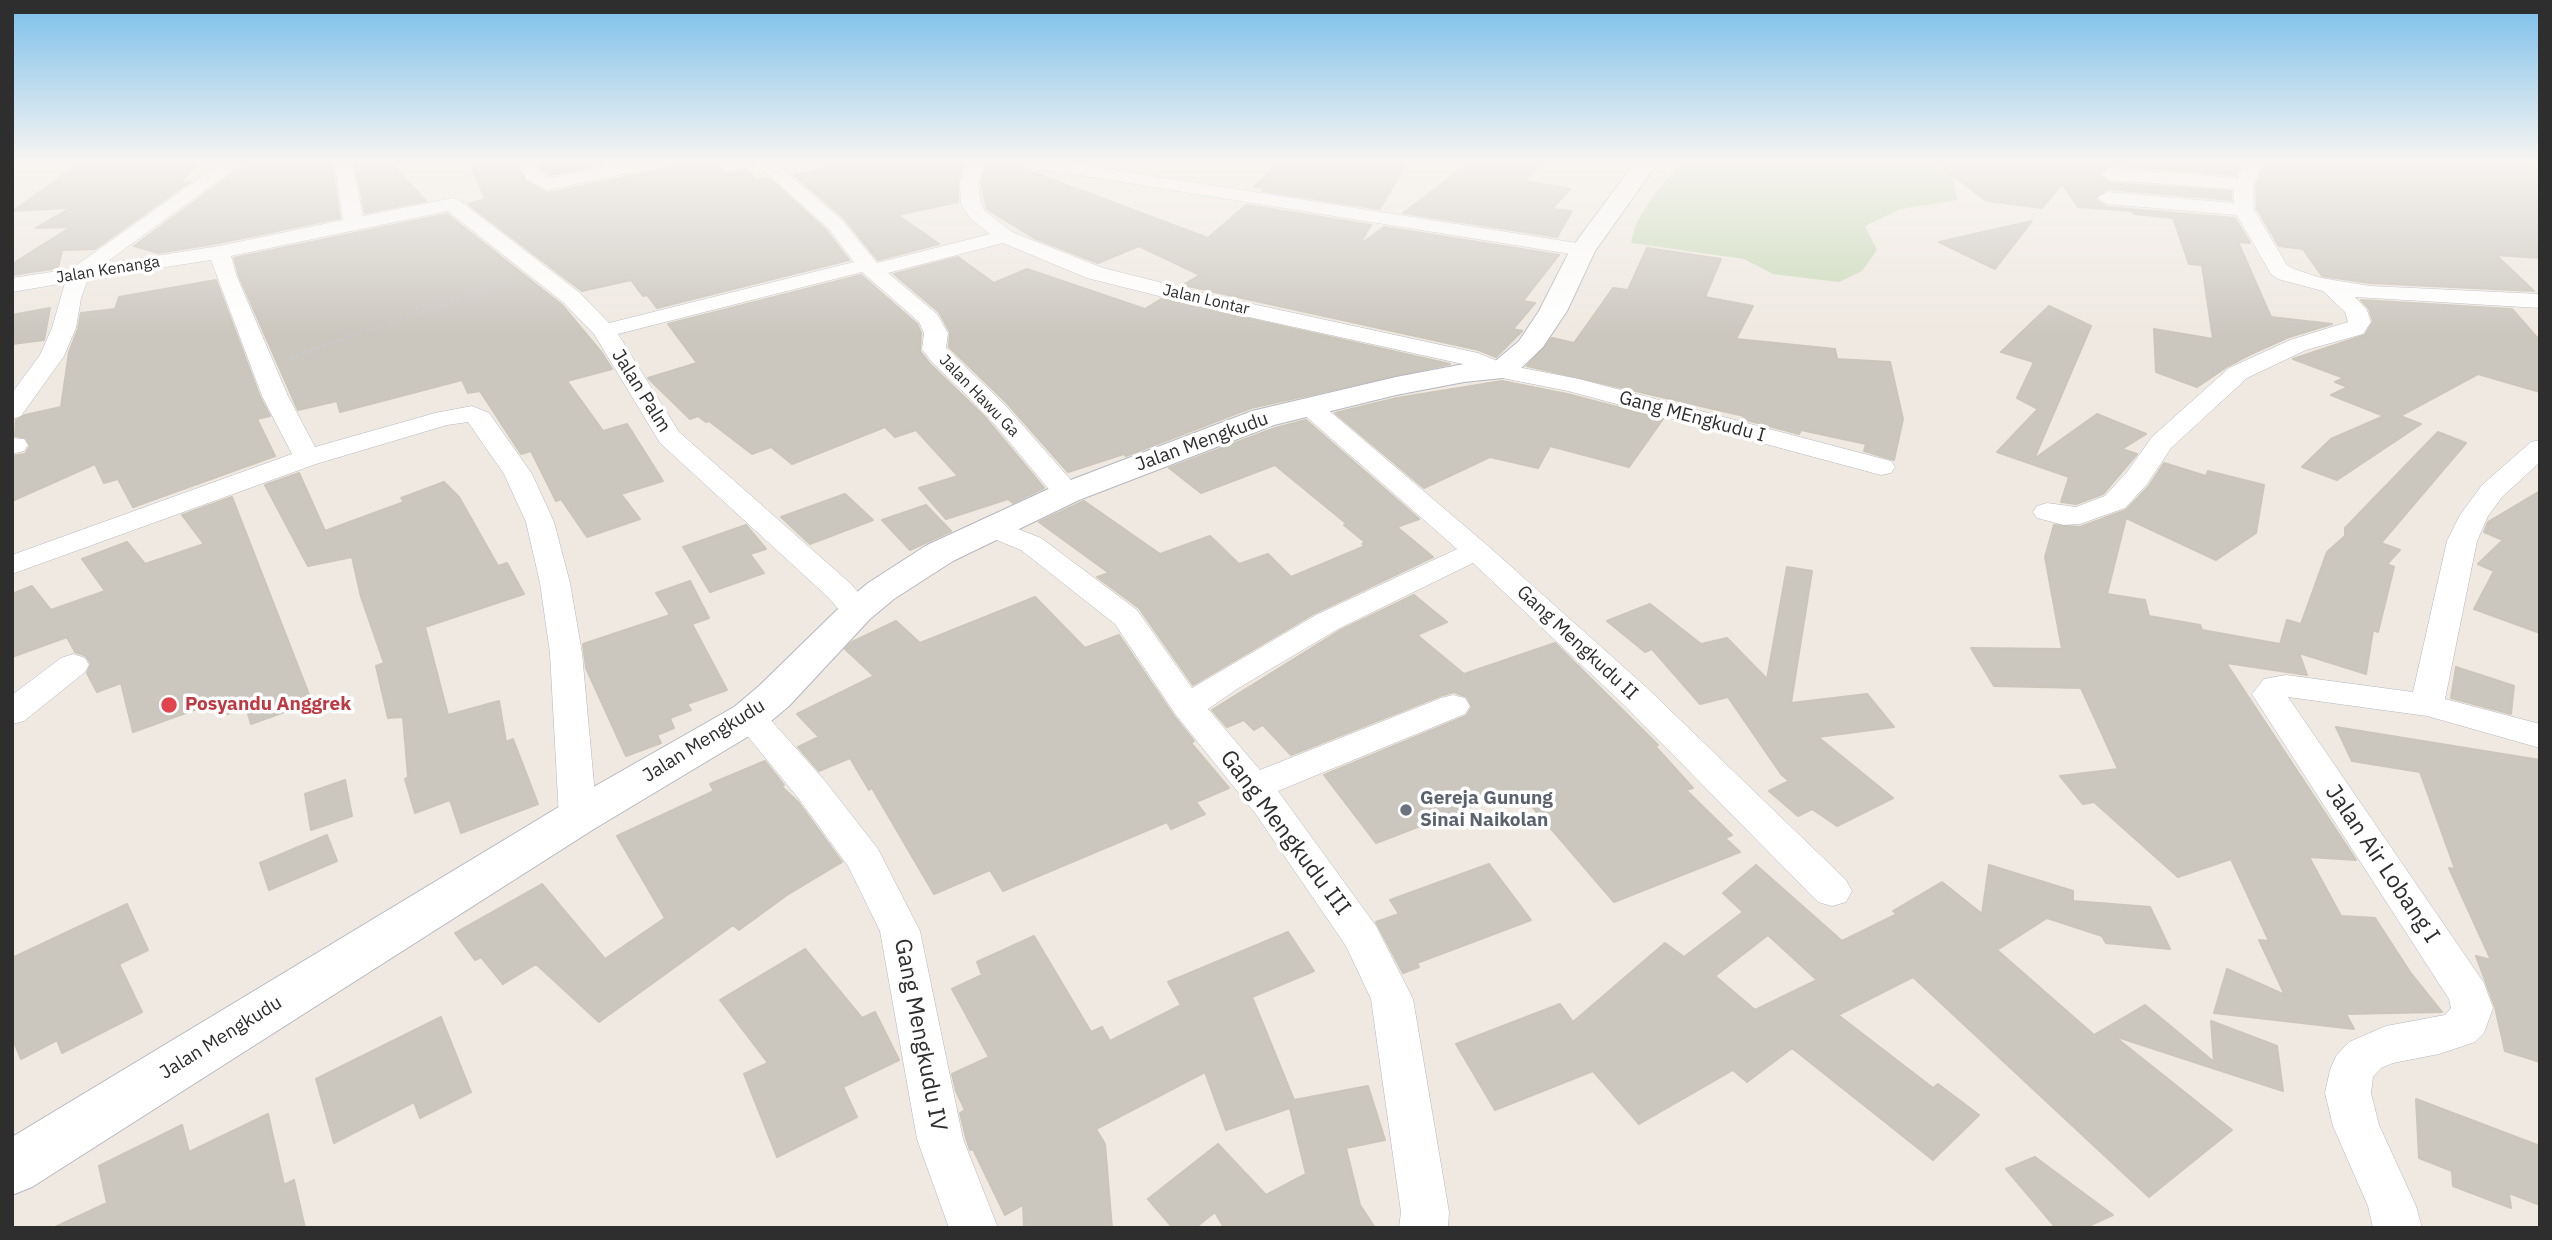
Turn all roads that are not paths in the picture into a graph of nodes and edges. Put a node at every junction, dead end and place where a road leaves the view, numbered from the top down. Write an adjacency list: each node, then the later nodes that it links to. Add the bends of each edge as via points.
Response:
1 (155, 219): 15 (street)
2 (354, 219): 10 (street)
3 (380, 219): 10 (street, Jalan Kenanga)
4 (471, 219): 19 (street, Jalan Palm, via 572,299)
5 (828, 219): 14 (street, Jalan Hawu Ga)
6 (983, 219): 11 (street, Jalan Lontar)
7 (1387, 219): 12 (street)
8 (1606, 219): 12 (street)
9 (2249, 219): 17 (street, via 2279,268 2296,278)
10 (355, 224): 13 (street, Jalan Kenanga)
11 (1005, 236): 14 (street); 20 (street, Jalan Lontar, via 1096,273 1470,358)
12 (1583, 250): 20 (street, via 1529,347)
13 (219, 251): 15 (street, Jalan Kenanga); 24 (street, via 248,333)
14 (869, 268): 19 (street); 26 (street, Jalan Hawu Ga, via 929,319 936,333 934,349 940,357 995,409)
15 (76, 276): 16 (street, Jalan Kenanga); 22 (street, via 52,356)
16 (12, 285)
17 (2331, 287): 18 (street, via 2421,298); 27 (street, via 2356,310 2360,322 2355,329 2298,345 2238,373 2161,443 2115,502 2080,515)
18 (2540, 301)
19 (604, 331): 31 (street, Jalan Palm, via 669,437 841,591)
20 (1501, 371): 21 (street, Jalan Mengkudu, via 1464,373); 25 (street, Gang MEngkudu I, via 1570,384)
21 (1310, 407): 26 (street, Jalan Mengkudu, via 1251,423); 29 (street, Gang Mengkudu II)
22 (12, 411)
23 (2540, 448): 33 (street, via 2492,491 2462,541)
24 (307, 458): 30 (street); 40 (street, via 444,418 472,414 480,418 518,474 540,522 555,583 566,653)
25 (1881, 467)
26 (1067, 493): 28 (street, Jalan Mengkudu)
27 (2048, 512)
28 (992, 528): 31 (street, Jalan Mengkudu, via 940,553); 35 (street, Gang Mengkudu III, via 1031,544 1126,617)
29 (1477, 551): 35 (street, via 1327,622); 41 (street, Gang Mengkudu II, via 1634,695)
30 (12, 565)
31 (857, 611): 37 (street, Jalan Mengkudu)
32 (73, 665): 36 (street)
33 (2427, 705): 38 (street, Jalan Air Lobang I); 45 (street, Jalan Air Lobang I, via 2286,686 2269,694 2469,995 2469,1020 2460,1029 2386,1045 2365,1055 2352,1070 2348,1093 2356,1126)
34 (1453, 706): 39 (street)
35 (1188, 707): 39 (street, Gang Mengkudu III)
36 (12, 713)
37 (749, 717): 40 (street, Jalan Mengkudu); 44 (street, Gang Mengkudu IV, via 864,859 900,931 940,1139)
38 (2540, 736)
39 (1254, 787): 43 (street, Gang Mengkudu III, via 1362,937 1392,999)
40 (578, 817): 42 (street, Jalan Mengkudu)
41 (1832, 891)
42 (12, 1168)
43 (1429, 1222)
44 (975, 1228)
45 (2398, 1228)

